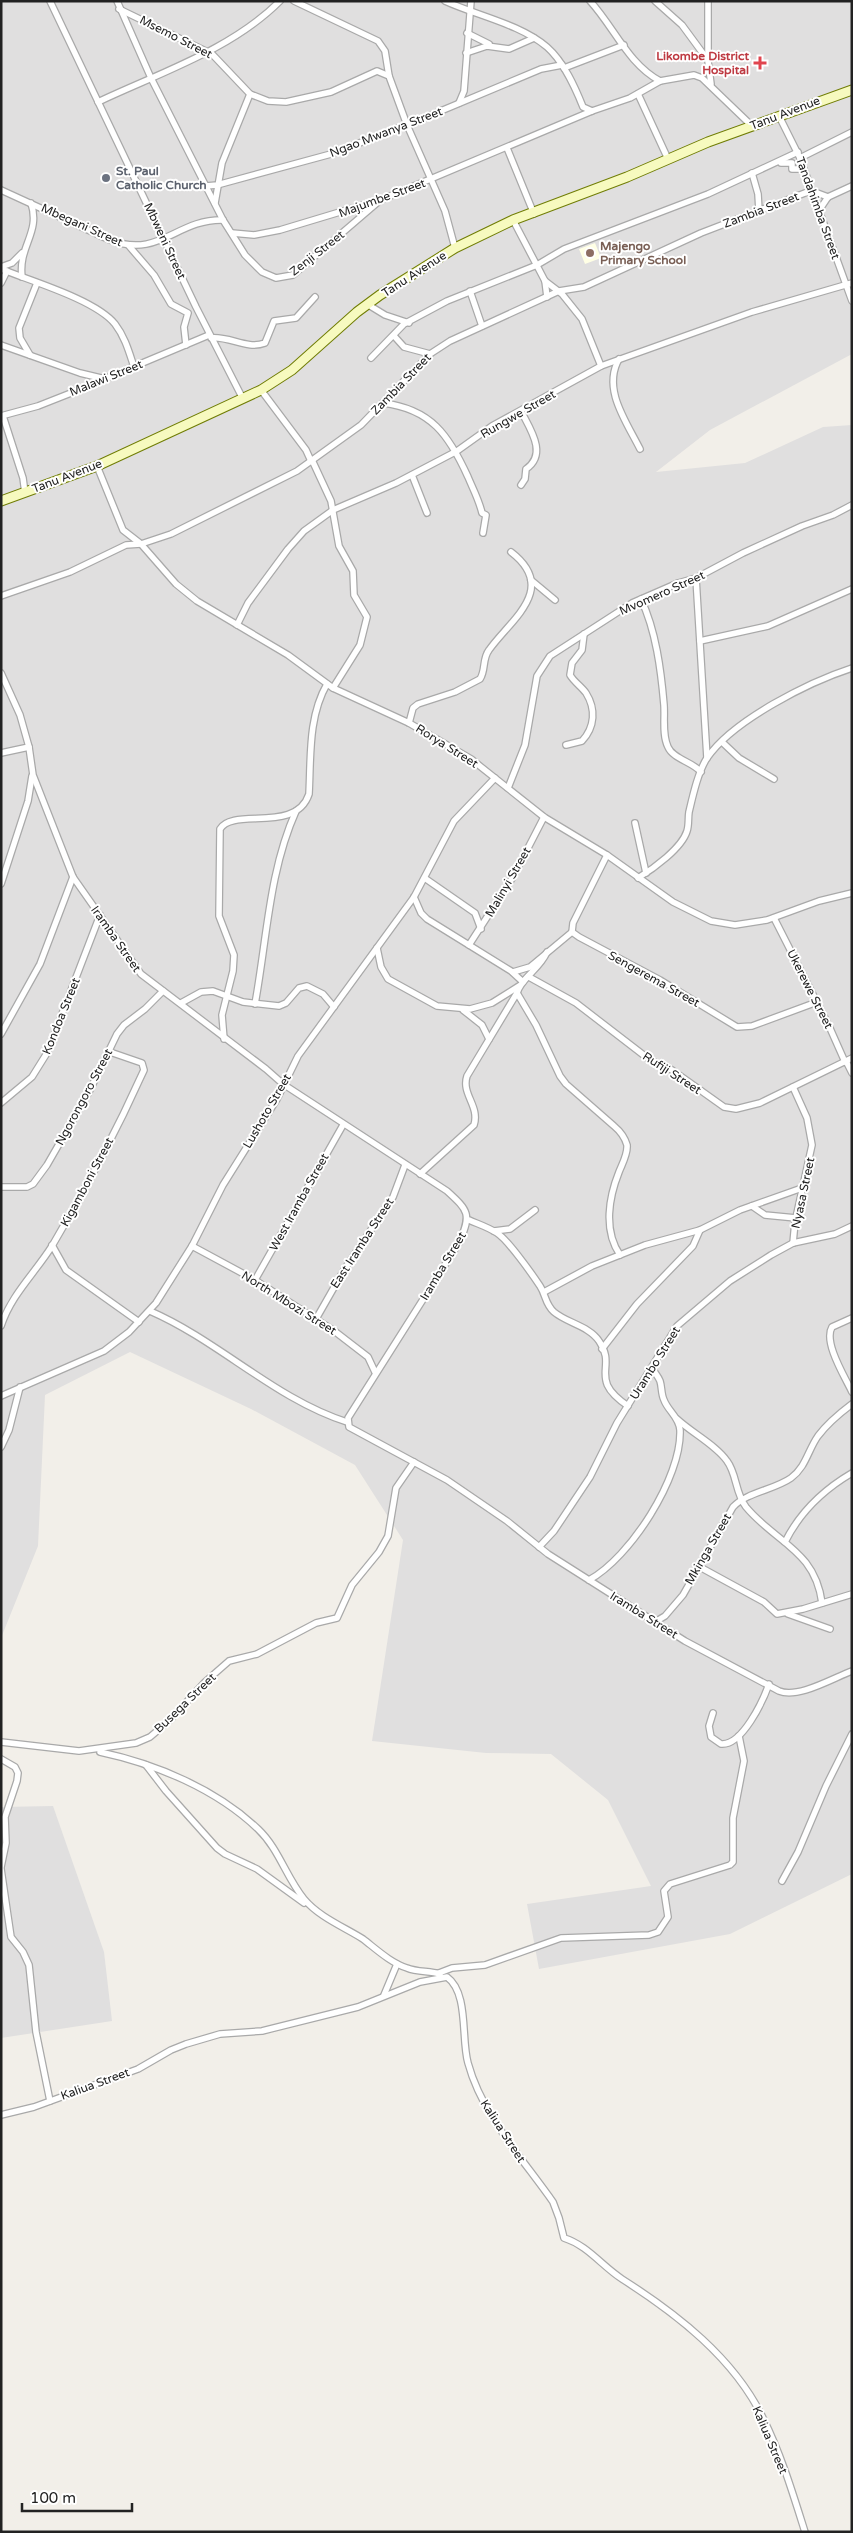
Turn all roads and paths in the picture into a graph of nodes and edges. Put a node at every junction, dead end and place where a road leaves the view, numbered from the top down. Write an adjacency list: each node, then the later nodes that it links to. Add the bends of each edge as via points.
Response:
1 (50, 1): 27 (street, Mbweni Street)
2 (117, 1): 10 (street)
3 (280, 1): 16 (street, via 242,30)
4 (294, 1): 20 (street, via 378,41 385,51)
5 (445, 1): 11 (street)
6 (471, 1): 11 (street)
7 (590, 1): 15 (street)
8 (655, 1): 18 (street, via 689,32)
9 (708, 1): 18 (street)
10 (119, 9): 16 (street, Msemo Street); 21 (street)
11 (469, 12): 12 (street); 13 (street)
12 (467, 33): 14 (street); 17 (street)
13 (534, 38): 14 (street, via 509,49); 19 (street, via 548,48)
14 (492, 45): 17 (street)
15 (624, 45): 19 (street, Ngao Mwanya Street); 22 (street, via 646,74)
16 (206, 51): 21 (street); 25 (street, Msemo Street, via 216,57)
17 (466, 53): 28 (street, via 464,91)
18 (708, 61): 23 (street)
19 (563, 67): 28 (street, Ngao Mwanya Street, via 541,69); 29 (street)
20 (389, 76): 25 (street, via 377,71 331,92 286,102 268,101); 33 (street)
21 (151, 78): 27 (street); 46 (street)
22 (660, 81): 23 (street, Majumbe Street, via 694,75); 26 (street, Majumbe Street)
23 (710, 84): 34 (street, Majumbe Street)
24 (852, 90): 32 (street, Tanu Avenue)
25 (250, 94): 45 (street, via 222,163)
26 (638, 94): 30 (street, Majumbe Street); 40 (street)
27 (98, 102): 60 (street, Mbweni Street)
28 (459, 103): 33 (street, Ngao Mwanya Street)
29 (583, 107): 30 (street); 31 (street)
30 (592, 111): 31 (street, Majumbe Street)
31 (578, 116): 38 (street, Majumbe Street)
32 (780, 116): 34 (street, Tanu Avenue); 39 (street, Tandahimba Street)
33 (406, 125): 44 (street); 45 (street, Ngao Mwanya Street, via 312,160)
34 (752, 126): 40 (street, Tanu Avenue)
35 (852, 132): 36 (street)
36 (843, 136): 37 (street); 39 (street)
37 (852, 138)
38 (507, 148): 44 (street, Majumbe Street); 56 (street)
39 (799, 155): 41 (street); 42 (street, Tandahimba Street)
40 (668, 159): 56 (street, Tanu Avenue)
41 (773, 165): 42 (street, via 788,162 792,163 792,169); 43 (street)
42 (803, 169): 49 (street, Tandahimba Street)
43 (752, 173): 55 (street); 64 (street, via 657,215 564,249)
44 (431, 180): 51 (street, Majumbe Street); 62 (street, via 445,211)
45 (219, 185): 46 (street, Ngao Mwanya Street); 53 (street)
46 (206, 186): 53 (street)
47 (852, 186): 50 (street)
48 (1, 190): 52 (street, Mbegani Street)
49 (812, 191): 50 (street); 54 (street, Tandahimba Street); 55 (street, Zambia Street)
50 (828, 197): 54 (street)
51 (383, 199): 59 (street, Majumbe Street, via 280,230 254,235); 59 (street, Zenji Street, via 293,275 283,278 262,272)
52 (31, 203): 61 (street, Mbegani Street); 63 (street, via 34,227)
53 (214, 203): 57 (street)
54 (820, 209): 70 (street, Tandahimba Street)
55 (759, 211): 72 (street, Zambia Street, via 701,232 584,287)
56 (534, 214): 58 (street, Tanu Avenue)
57 (223, 220): 59 (street); 60 (street, Mbegani Street, via 200,221)
58 (514, 220): 62 (street, Tanu Avenue); 64 (street)
59 (232, 233)
60 (165, 240): 61 (street, Mbegani Street, via 145,246); 80 (street, Mbweni Street)
61 (129, 246): 82 (street, via 154,275 171,304 188,313 184,327)
62 (455, 248): 76 (street, Tanu Avenue)
63 (23, 251): 65 (street); 66 (street)
64 (537, 264): 67 (street); 71 (street)
65 (3, 269): 66 (street); 69 (street)
66 (22, 277): 68 (street)
67 (545, 281): 72 (street); 74 (street)
68 (37, 283): 84 (street, via 19,328 20,338); 88 (street, via 106,314 122,335)
69 (1, 284)
70 (849, 284): 75 (street, Tandahimba Street); 86 (street, Rungwe Street, via 752,312)
71 (470, 291): 77 (street); 78 (street)
72 (559, 291): 74 (street, Zambia Street); 87 (street, via 584,323 584,330)
73 (315, 297): 80 (street, via 296,318 274,321 265,344 256,346)
74 (547, 297): 78 (street, Zambia Street)
75 (852, 301)
76 (367, 304): 77 (street, via 385,315); 90 (street, Tanu Avenue, via 292,370)
77 (409, 323): 79 (street)
78 (482, 326): 83 (street, Zambia Street)
79 (395, 336): 83 (street, via 404,347); 85 (street)
80 (210, 337): 82 (street, Malawi Street); 91 (street, Mbweni Street)
81 (1, 345): 84 (street)
82 (186, 345): 88 (street, Malawi Street)
83 (430, 354): 92 (street, Zambia Street)
84 (30, 356): 89 (street)
85 (371, 358)
86 (620, 358): 87 (street, Rungwe Street); 95 (street, via 612,388)
87 (601, 366): 93 (street, Rungwe Street)
88 (134, 367): 89 (street, Malawi Street)
89 (106, 379): 94 (street, Malawi Street, via 38,406)
90 (261, 390): 91 (street, Tanu Avenue); 97 (street)
91 (243, 399): 98 (street, Tanu Avenue)
92 (383, 403): 96 (street, via 418,412 440,430); 97 (street, Zambia Street, via 361,425)
93 (521, 411): 96 (street, Rungwe Street, via 492,426); 100 (street, via 533,436 537,454 534,464 526,469)
94 (2, 416): 101 (street)
95 (640, 449)
96 (457, 451): 99 (street, Rungwe Street); 106 (street, via 482,513 486,515)
97 (312, 461): 104 (street, via 328,493); 107 (street, Zambia Street, via 179,530)
98 (97, 466): 101 (street, Tanu Avenue); 107 (street, Rorya Street, via 120,525)
99 (412, 475): 104 (street, Rungwe Street); 105 (street)
100 (521, 485)
101 (25, 493): 102 (street, Tanu Avenue)
102 (1, 501)
103 (852, 504): 109 (street, Mvomero Street)
104 (332, 510): 115 (street, Rungwe Street, via 292,544 248,603); 120 (street, via 340,546 353,571 354,595 367,620 360,645)
105 (428, 514)
106 (484, 533)
107 (141, 544): 112 (street, Zambia Street, via 126,546 70,572); 115 (street, Rorya Street, via 176,584)
108 (511, 552): 110 (street, via 525,566)
109 (696, 578): 113 (street, Mvomero Street); 117 (street)
110 (531, 580): 114 (street); 121 (street, via 525,609 489,649 480,679 455,692 418,704)
111 (852, 588): 117 (street, via 768,626)
112 (1, 596)
113 (641, 599): 116 (street, Mvomero Street); 127 (street, via 651,622 664,702 667,745 673,754 694,764)
114 (555, 600)
115 (237, 625): 120 (street, Rorya Street, via 288,655)
116 (584, 634): 123 (street, via 582,650 571,665 570,675 592,706 592,721 582,742); 131 (street, Mvomero Street, via 550,656 540,670 525,745)
117 (700, 641): 126 (street)
118 (852, 668): 122 (street, via 762,710)
119 (1, 673): 124 (street, Iramba Street, via 20,714)
120 (330, 686): 121 (street, Rorya Street); 132 (street, via 320,697 314,718 309,794)
121 (409, 722): 129 (street, Rorya Street, via 471,759)
122 (722, 742): 126 (street); 130 (street, via 739,758)
123 (566, 744)
124 (29, 747): 125 (street); 128 (street, Iramba Street)
125 (1, 753)
126 (707, 758): 127 (street)
127 (701, 772): 136 (street, via 684,838)
128 (32, 775): 137 (street, Iramba Street); 140 (street, via 28,801)
129 (495, 778): 131 (street, Rorya Street); 139 (street, Lushoto Street, via 454,822)
130 (774, 779)
131 (508, 788): 133 (street, Rorya Street)
132 (296, 811): 155 (street, via 278,817 228,822 220,829 218,916 234,954); 158 (street, via 282,845 268,912)
133 (544, 817): 135 (street, Rorya Street); 145 (street, Malinyi Street, via 513,878)
134 (635, 823): 136 (street)
135 (607, 855): 138 (street, Rorya Street); 146 (street, via 580,905)
136 (646, 873): 138 (street)
137 (73, 877): 143 (street, Iramba Street); 161 (street, via 40,964)
138 (638, 878): 144 (street, Rorya Street, via 673,902 720,924 749,924)
139 (426, 879): 142 (street, Lushoto Street); 145 (street, via 475,913)
140 (1, 884)
141 (852, 893): 144 (street, Rorya Street)
142 (414, 898): 147 (street, via 427,919); 148 (street, Lushoto Street)
143 (100, 915): 153 (street, Iramba Street, via 141,974); 169 (street, Kondoa Street, via 47,1053 32,1077)
144 (774, 918): 156 (street, Ukerewe Street)
145 (481, 929): 147 (street, Malinyi Street)
146 (572, 932): 149 (street); 156 (street, Sengerema Street, via 738,1027 752,1026)
147 (469, 945): 150 (street)
148 (377, 948): 159 (street, Lushoto Street); 160 (street, via 381,967 390,982 437,1006)
149 (547, 952): 150 (street, via 530,968); 151 (street)
150 (513, 972): 152 (street)
151 (529, 977): 152 (street); 168 (street, Rufiji Street, via 576,1002 650,1060 672,1070 724,1107 745,1108)
152 (521, 984): 154 (street); 160 (street, via 492,1003)
153 (162, 991): 157 (street, Iramba Street); 164 (street, Ngorongoro Street, via 124,1025)
154 (517, 993): 163 (street); 185 (street, via 560,1076 621,1133 627,1146 609,1208 613,1239)
155 (227, 995): 157 (street, via 201,992); 158 (street); 162 (street, via 222,1015)
156 (817, 1002): 165 (street, Ukerewe Street)
157 (181, 1003): 162 (street, Iramba Street)
158 (255, 1004): 159 (street, via 282,1005 299,988 307,986 323,994)
159 (334, 1006): 167 (street, Lushoto Street, via 298,1056)
160 (463, 1010): 163 (street, via 483,1027)
161 (1, 1034)
162 (224, 1038): 167 (street, Iramba Street)
163 (489, 1039): 172 (street, via 465,1082 474,1110 474,1125)
164 (110, 1052): 173 (street, Ngorongoro Street, via 34,1184 27,1188); 183 (street, Kigamboni Street, via 142,1063 144,1070 85,1189)
165 (848, 1060): 166 (street, Ukerewe Street); 168 (street, Rufiji Street)
166 (852, 1073)
167 (283, 1084): 170 (street, Iramba Street); 184 (street, Lushoto Street, via 216,1197)
168 (793, 1087): 174 (street, Nyasa Street, via 807,1118 812,1144)
169 (1, 1103)
170 (343, 1125): 171 (street, Iramba Street); 186 (street, West Iramba Street)
171 (405, 1166): 172 (street, Iramba Street); 190 (street, East Iramba Street, via 393,1197)
172 (420, 1174): 178 (street, Iramba Street, via 462,1204)
173 (1, 1187)
174 (802, 1188): 175 (street); 177 (street, Nyasa Street)
175 (752, 1206): 177 (street, via 765,1215); 180 (street)
176 (535, 1210): 181 (street, via 510,1229)
177 (796, 1218): 182 (street, Nyasa Street)
178 (469, 1220): 181 (street); 195 (street, Iramba Street, via 456,1248)
179 (852, 1226): 182 (street, Urambo Street, via 835,1234)
180 (700, 1230): 185 (street); 193 (street, via 693,1246 637,1304)
181 (493, 1231): 187 (street, via 506,1240)
182 (793, 1243): 194 (street, Urambo Street, via 730,1281 677,1326)
183 (52, 1245): 191 (street, via 66,1270); 192 (street, Kigamboni Street, via 16,1295)
184 (192, 1246): 186 (street, North Mbozi Street); 188 (street, Lushoto Street)
185 (620, 1255): 187 (street, via 578,1272)
186 (255, 1280): 190 (street, North Mbozi Street)
187 (544, 1292): 193 (street, via 547,1305 555,1313 591,1334 599,1340)
188 (150, 1311): 191 (street, Lushoto Street); 202 (street, via 219,1349 315,1410)
189 (852, 1318): 197 (street, via 832,1327 830,1332 832,1348)
190 (316, 1319): 195 (street, North Mbozi Street, via 348,1340 368,1358)
191 (140, 1322): 196 (street, Lushoto Street, via 104,1351)
192 (1, 1326)
193 (602, 1348): 200 (street, via 605,1383 615,1397)
194 (652, 1368): 200 (street, Urambo Street); 201 (street, via 660,1381 664,1400)
195 (375, 1372): 202 (street, Iramba Street)
196 (20, 1388): 198 (street, Lushoto Street); 203 (street)
197 (852, 1392)
198 (1, 1396)
199 (852, 1404): 206 (street, Mkinga Street, via 822,1431 806,1462 791,1478)
200 (628, 1406): 208 (street, Urambo Street, via 581,1491 554,1531)
201 (676, 1417): 206 (street, via 728,1462); 210 (street, via 680,1438 661,1496 622,1554 602,1573)
202 (347, 1422): 204 (street, Iramba Street, via 354,1432)
203 (1, 1448)
204 (414, 1462): 208 (street, Iramba Street, via 465,1491); 222 (street, Busega Street, via 396,1488 388,1536 352,1585 339,1615 316,1623 263,1651 225,1664 150,1737 136,1744)
205 (852, 1473): 207 (street, via 809,1506)
206 (741, 1500): 207 (street); 209 (street, Mkinga Street, via 728,1514)
207 (785, 1542): 212 (street, via 812,1569)
208 (539, 1546): 210 (street, Iramba Street)
209 (698, 1566): 213 (street, via 764,1602 777,1614); 214 (street, Mkinga Street, via 675,1605)
210 (589, 1580): 214 (street, Iramba Street)
211 (852, 1594): 212 (street)
212 (822, 1603): 213 (street)
213 (786, 1614): 215 (street)
214 (655, 1622): 217 (street, Iramba Street, via 701,1650)
215 (830, 1629)
216 (852, 1671): 217 (street, Iramba Street, via 799,1692 784,1693)
217 (769, 1684): 220 (street, via 759,1707)
218 (713, 1713): 220 (street, via 708,1726 711,1737 726,1744)
219 (852, 1734): 226 (street)
220 (739, 1736): 230 (street, via 744,1760 733,1818 733,1862 666,1887 668,1917 658,1932 561,1938 485,1964)
221 (2, 1741): 222 (street, Busega Street, via 74,1751)
222 (93, 1750): 224 (street)
223 (1, 1759): 225 (street, via 15,1767 18,1775 5,1817 6,1843)
224 (145, 1763): 228 (street, via 162,1787 217,1848 257,1869); 228 (street, via 242,1815 266,1838 304,1900)
225 (1, 1868): 227 (street)
226 (782, 1881)
227 (2, 1884): 233 (street, via 11,1937 29,1966 36,2032)
228 (326, 1918): 229 (street)
229 (397, 1964): 230 (street, via 412,1970); 232 (street)
230 (439, 1973): 231 (street)
231 (447, 1977): 232 (street, Kaliua Street, via 437,1977); 235 (street, Kaliua Street, via 458,1993 466,2056 482,2101 553,2202 564,2238 585,2248 623,2279 648,2294 685,2323 731,2368 763,2418)
232 (384, 1995): 233 (street, Kaliua Street, via 358,2007 262,2031 220,2034 186,2044 147,2065)
233 (50, 2101): 234 (street, Kaliua Street)
234 (1, 2115)
235 (805, 2532)

